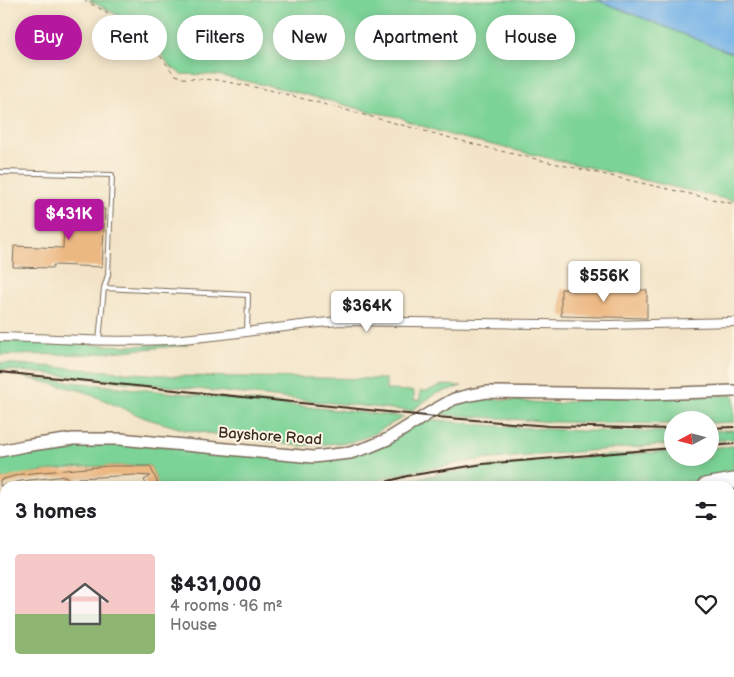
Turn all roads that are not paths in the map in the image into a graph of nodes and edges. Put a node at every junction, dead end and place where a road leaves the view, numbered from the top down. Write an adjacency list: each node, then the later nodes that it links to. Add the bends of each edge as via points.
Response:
1 (0, 172): 2 (lane, via 112,176 108,275)
2 (104, 288): 4 (lane, via 248,295); 6 (lane)
3 (734, 322): 4 (street, via 610,325 342,322)
4 (247, 333): 6 (street, via 168,340)
5 (0, 337): 6 (street)
6 (99, 341)
7 (734, 391): 8 (street, Bayshore Road, via 470,394 436,408 388,439 369,447 313,458 117,438 51,442)
8 (0, 451)

